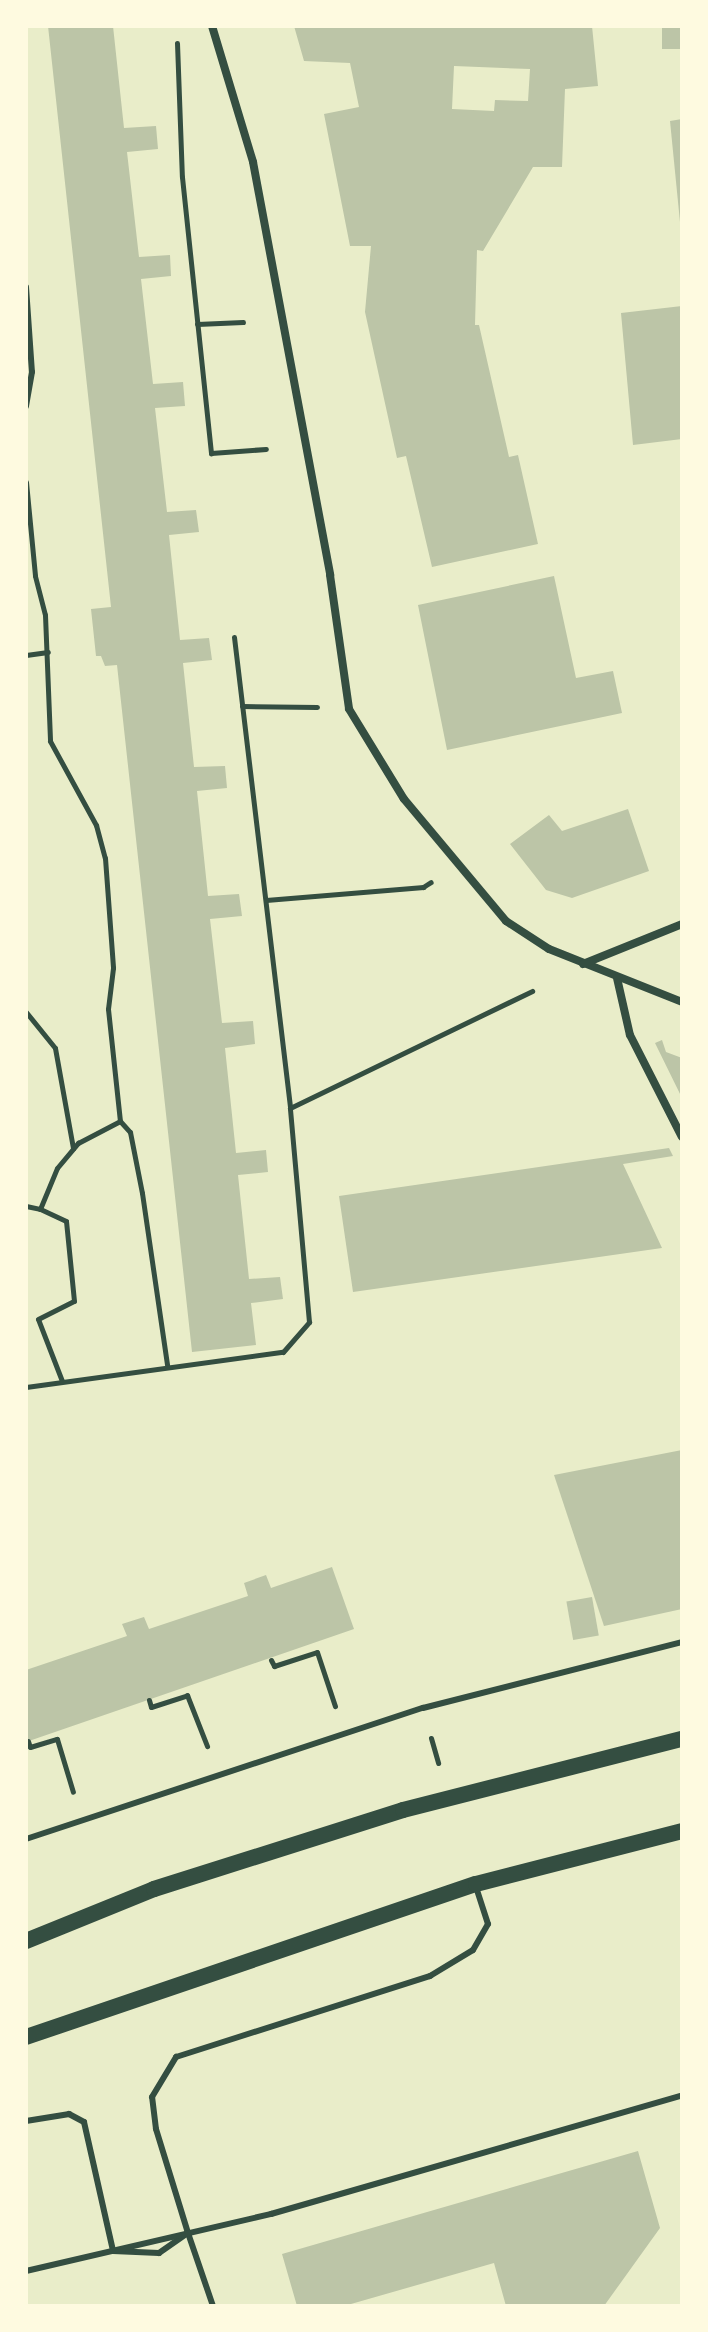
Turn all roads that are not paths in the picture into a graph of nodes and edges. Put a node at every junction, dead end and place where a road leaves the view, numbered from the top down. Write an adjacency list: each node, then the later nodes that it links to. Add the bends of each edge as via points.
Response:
1 (212, 26): 5 (street, via 253,162 330,575 349,709 404,799 506,921)
2 (26, 287): 3 (lane, via 32,372)
3 (26, 406)
4 (682, 924): 5 (street)
5 (583, 964): 6 (street)
6 (617, 978): 7 (street); 8 (street, via 630,1035)
7 (682, 1002)
8 (682, 1137)
9 (682, 1642): 12 (lane, via 509,1684 344,1733)
10 (682, 1739): 14 (main road, via 403,1810 154,1889)
11 (682, 1831): 13 (main road)
12 (26, 1839)
13 (476, 1884): 15 (main road); 18 (lane, via 488,1924 473,1950 430,1976 176,2057 152,2097 156,2129)
14 (26, 1941)
15 (26, 2037)
16 (682, 2095): 18 (lane)
17 (26, 2121): 19 (lane, via 69,2114 84,2122)
18 (188, 2233): 19 (lane); 19 (lane, via 159,2253); 21 (lane)
19 (113, 2251): 20 (lane)
20 (26, 2271)
21 (213, 2306)

